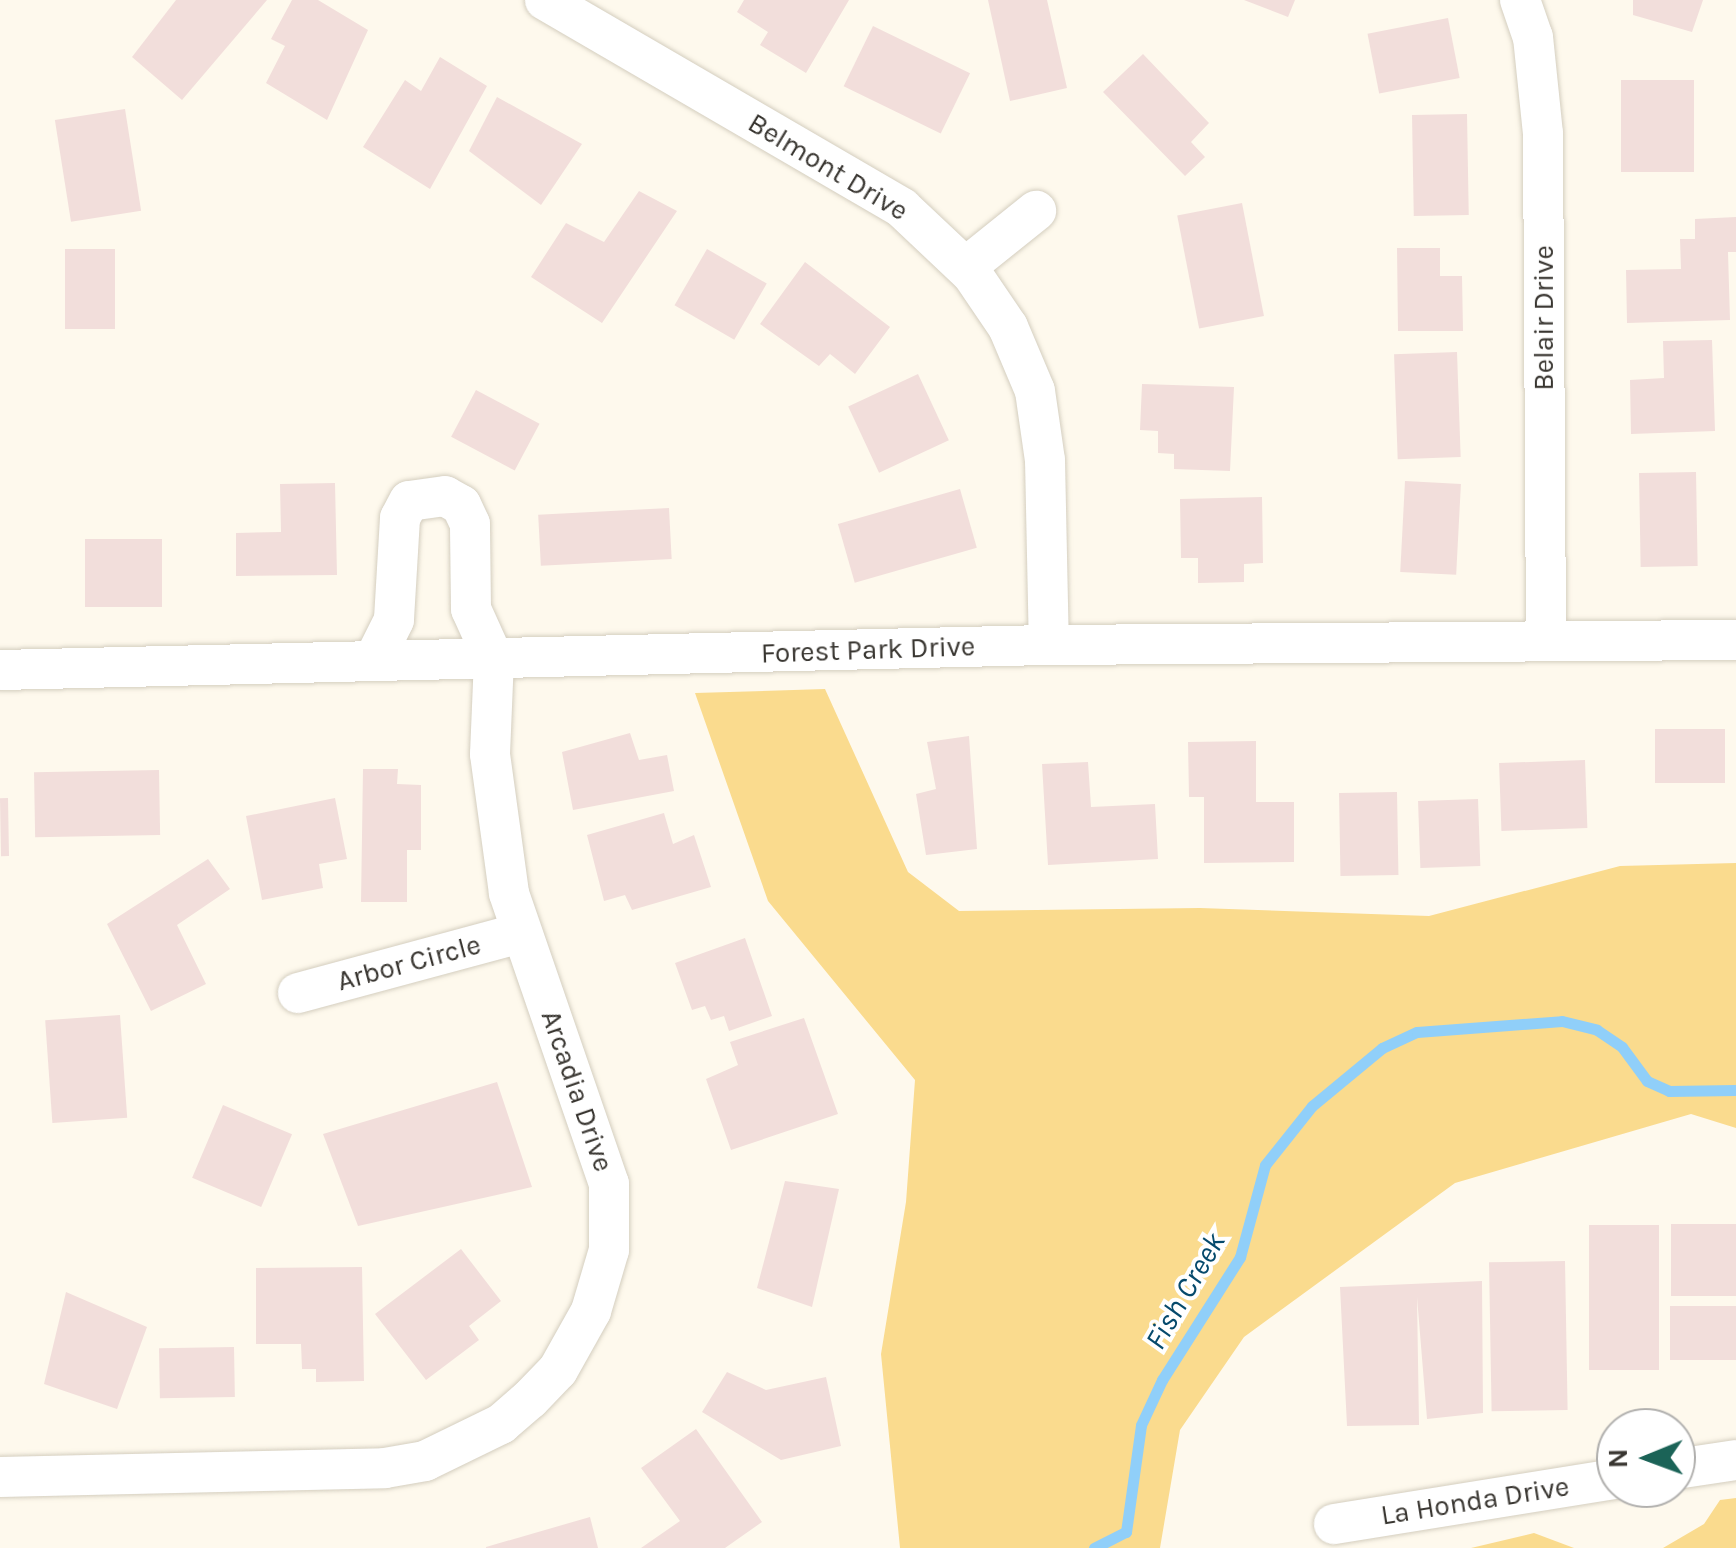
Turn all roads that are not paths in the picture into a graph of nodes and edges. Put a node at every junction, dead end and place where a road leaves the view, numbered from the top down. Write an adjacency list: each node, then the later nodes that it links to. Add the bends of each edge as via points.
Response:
1 (545, 0): 4 (street, Belmont Drive, via 902,208)
2 (1520, 0): 5 (street, Belair Drive, via 1533,37 1544,133)
3 (1036, 211): 4 (street)
4 (966, 267): 7 (street, Belmont Drive, via 1008,327 1035,392 1045,460)
5 (1546, 640): 6 (street, Forest Park Drive); 7 (street, Forest Park Drive)
6 (1736, 640)
7 (1048, 645): 9 (street, Forest Park Drive)
8 (374, 658): 9 (street, Forest Park Drive); 9 (street, Arcadia Drive, via 394,620 400,518 409,501 427,494 461,506 470,524 471,609); 10 (street, Forest Park Drive)
9 (494, 660): 11 (street, Arcadia Drive, via 490,754)
10 (0, 670)
11 (520, 934): 12 (street, Arbor Circle); 15 (street, Arcadia Drive, via 601,1149 612,1216 602,1280 558,1370 502,1424 425,1461 385,1468)
12 (298, 992)
13 (1736, 1460): 14 (street)
14 (1696, 1467)
15 (0, 1477)
16 (1596, 1482): 17 (street, La Honda Drive)
17 (1334, 1524)

